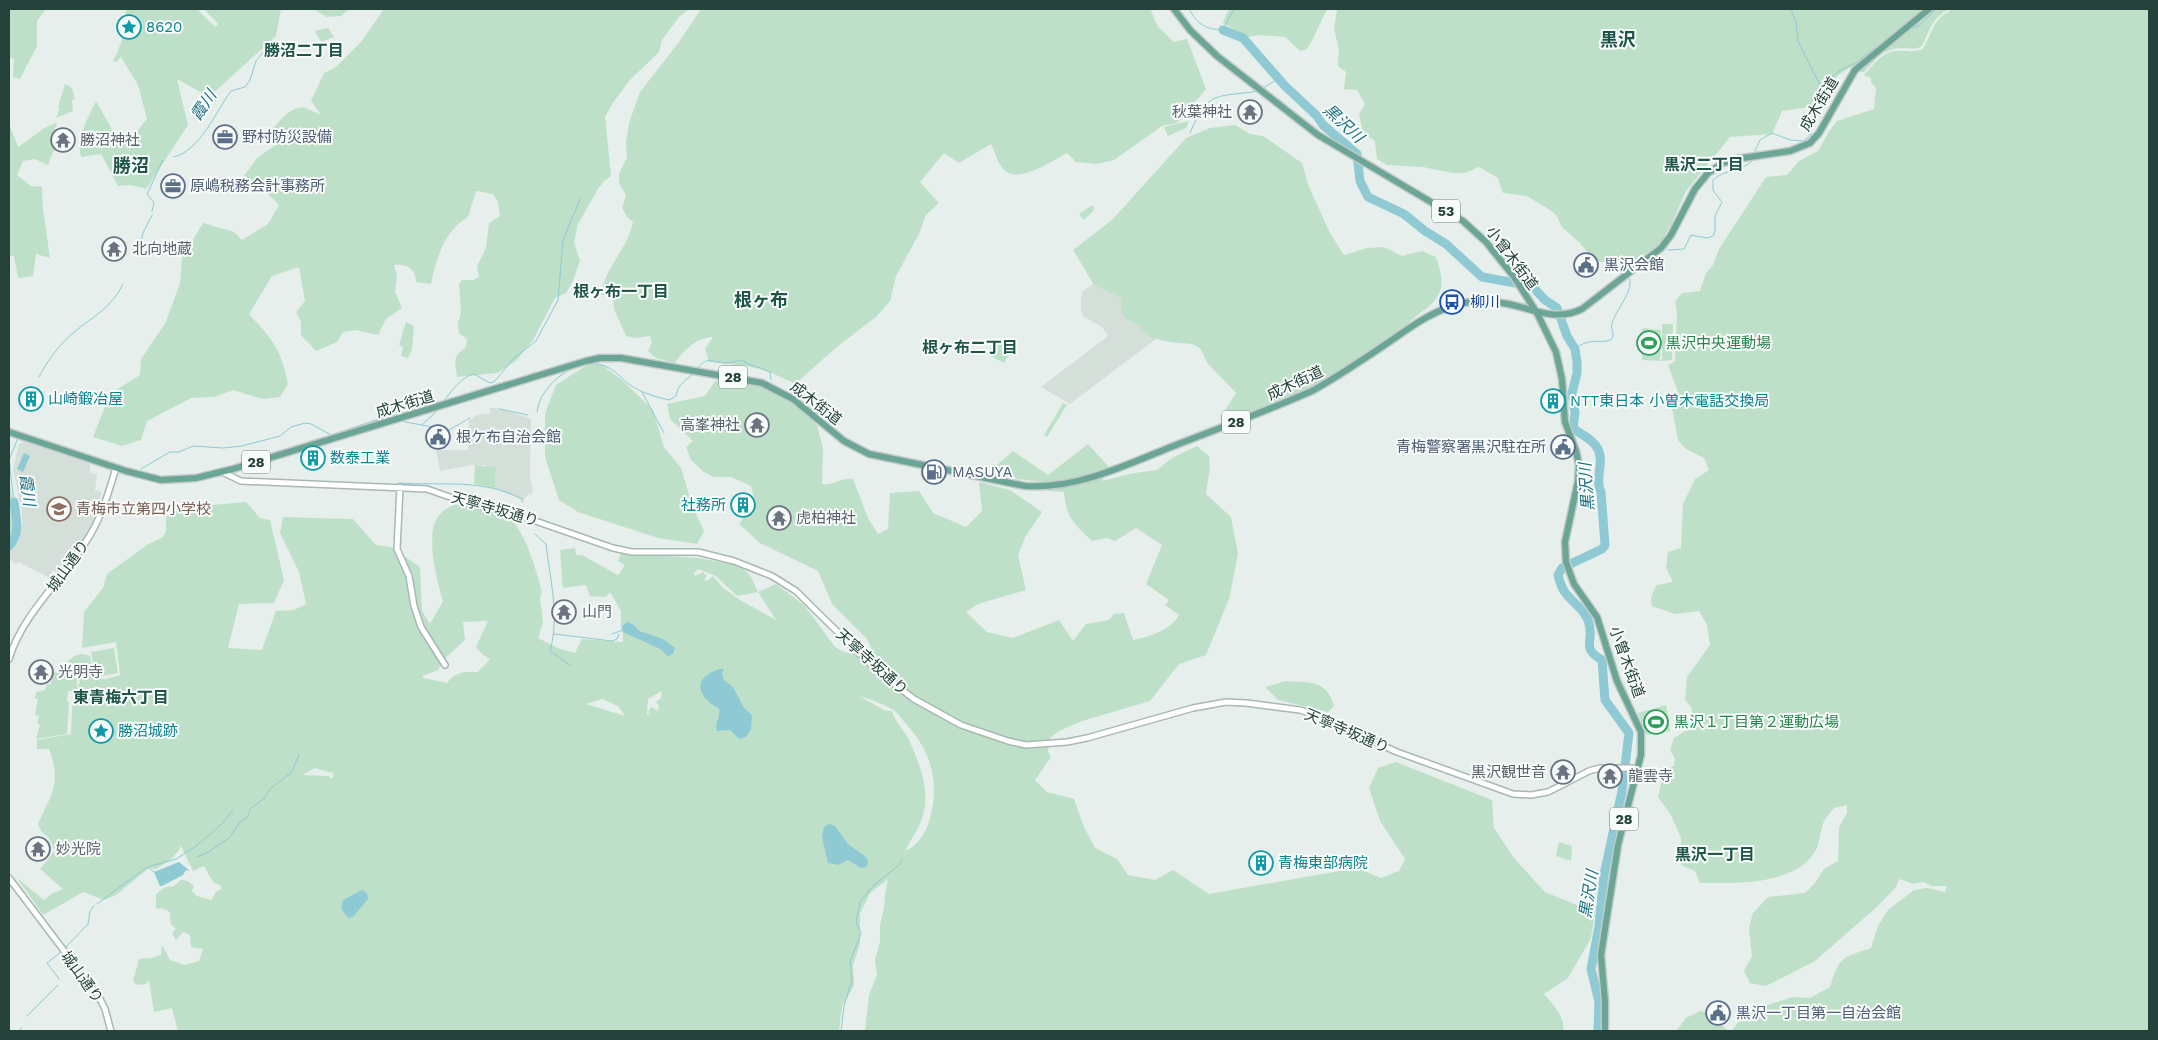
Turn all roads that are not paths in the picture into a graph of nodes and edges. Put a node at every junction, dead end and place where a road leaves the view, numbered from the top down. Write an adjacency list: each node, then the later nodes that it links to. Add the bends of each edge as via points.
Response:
1 (1174, 9): 3 (main road, 小曾木街道 / 53, via 1217,56 1318,135 1463,221 1486,242)
2 (1929, 9): 5 (main road, 成木街道, via 1855,70 1810,143 1790,151 1736,158 1712,170 1697,187 1671,235 1657,253 1582,309 1563,314)
3 (1525, 294): 4 (main road); 5 (main road, 小曾木街道 / 53)
4 (1515, 306): 5 (main road, 成木街道 / 28); 8 (main road, 成木街道 / 28, via 1482,301 1444,308 1312,391 1116,468 1052,486 1016,484 870,454 844,441 793,399 768,385 606,357)
5 (1538, 313): 12 (main road, 小曽木街道 / 28, via 1558,359 1565,422 1578,460 1578,481 1565,542 1566,562 1575,586 1597,617 1617,681 1638,724 1642,744)
6 (9, 432): 7 (main road, 成木街道 / 28)
7 (116, 468): 8 (main road, 成木街道 / 28, via 171,480); 10 (street, 城山通り, via 104,507 90,536 24,627)
8 (222, 472): 9 (street, 天寧寺坂通り, via 241,481)
9 (400, 487): 11 (street, via 397,549 409,576 421,627); 12 (street, 天寧寺坂通り, via 427,490 521,516 613,548 632,552 705,553 772,576 796,591 877,670 914,699 960,726 1008,741 1026,745 1067,742 1193,708 1234,702 1311,713 1397,752 1513,794 1543,794 1594,769)
10 (9, 659)
11 (445, 665)
12 (1637, 768): 15 (main road, 小曽木街道 / 28, via 1615,858 1601,955)
13 (9, 878): 14 (street, 城山通り, via 99,997)
14 (111, 1031)
15 (1605, 1031)

